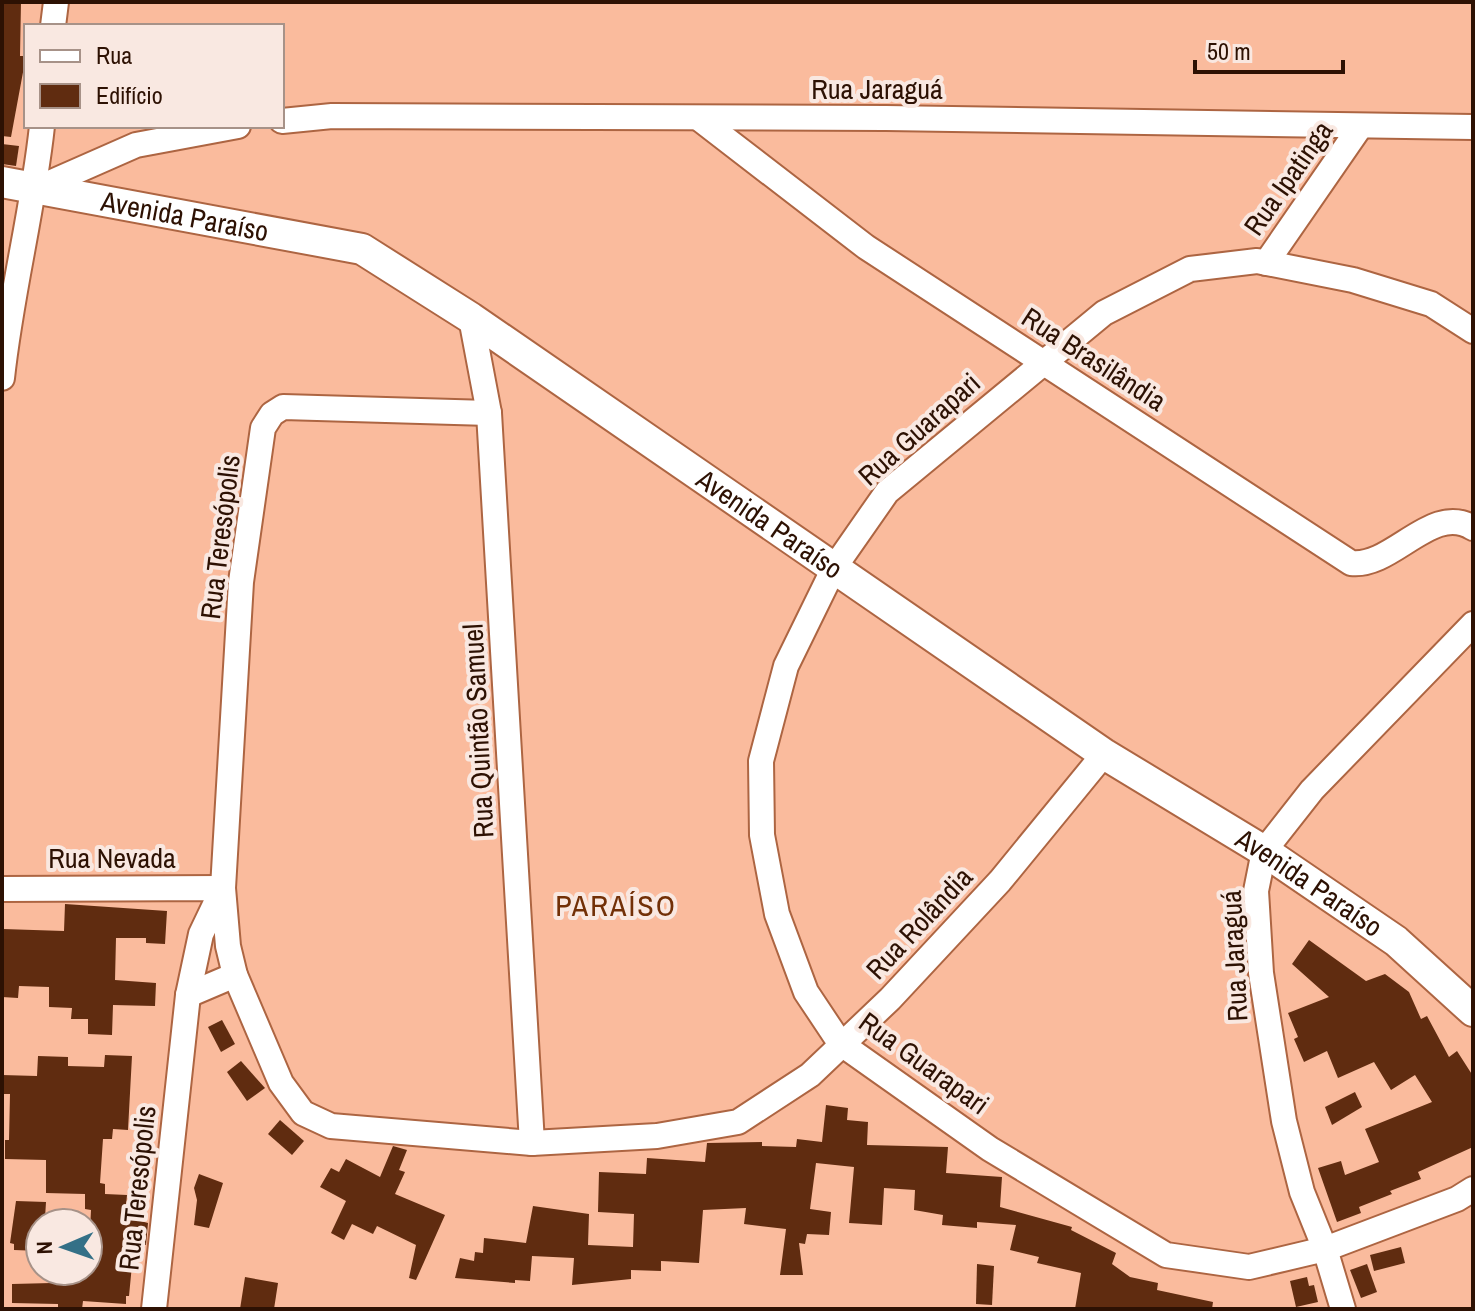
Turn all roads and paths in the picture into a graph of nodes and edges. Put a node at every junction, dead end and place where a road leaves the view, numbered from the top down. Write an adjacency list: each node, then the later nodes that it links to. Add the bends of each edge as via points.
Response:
1 (56, 2): 2 (street)
2 (53, 24)
3 (701, 120): 4 (street, Rua Jaraguá, via 332,116); 5 (street, Rua Jaraguá); 14 (street, Rua Brasilândia, via 866,247)
4 (284, 121)
5 (1360, 127): 6 (street, Rua Jaraguá); 11 (street, Rua Ipatinga)
6 (1473, 127)
7 (42, 128): 10 (street)
8 (227, 128): 10 (street, via 136,145)
9 (2, 182): 10 (main road, Avenida Paraíso)
10 (36, 189): 12 (main road, Avenida Paraíso, via 362,249); 15 (street)
11 (1266, 263): 13 (street, Rua Guarapari, via 1353,280 1431,304); 14 (street, Rua Guarapari, via 1190,269 1104,313)
12 (471, 318): 16 (street, Rua Quintão Samuel); 18 (main road, Avenida Paraíso)
13 (1473, 331)
14 (1043, 361): 17 (street, Rua Brasilândia, via 1351,563 1379,558 1443,523 1463,522); 18 (street, Rua Guarapari, via 887,492)
15 (2, 378)
16 (489, 413): 22 (street, Rua Teresópolis, via 283,407 263,428 241,582); 29 (street, Rua Quintão Samuel)
17 (1473, 528)
18 (834, 568): 20 (main road, Avenida Paraíso); 27 (street, Rua Guarapari, via 786,666 761,761 762,835 777,914 806,992)
19 (1473, 624): 21 (street, Rua Jaraguá, via 1352,746)
20 (1104, 754): 21 (main road, Avenida Paraíso); 27 (street, Rua Rolândia, via 1000,881 890,999)
21 (1264, 851): 26 (main road, Avenida Paraíso, via 1396,941); 31 (street, Rua Jaraguá, via 1256,891 1271,1051 1302,1192)
22 (223, 888): 23 (street, Rua Nevada); 24 (street, Rua Teresópolis); 25 (street, Rua Teresópolis, via 201,934)
23 (2, 889)
24 (235, 975): 25 (street); 28 (street, Rua Teresópolis, via 269,1061 303,1113 331,1126)
25 (188, 995): 32 (street, Rua Teresópolis)
26 (1473, 1011)
27 (840, 1043): 29 (street, Rua Rolândia, via 810,1075 738,1122 657,1136); 31 (street, Rua Guarapari, via 990,1149 1166,1255 1249,1267)
28 (426, 1134): 29 (street, Rua Rolândia)
29 (532, 1143)
30 (1473, 1189): 31 (street, Rua Guarapari)
31 (1325, 1249): 33 (street, Rua Jaraguá)
32 (154, 1309)
33 (1343, 1309)

